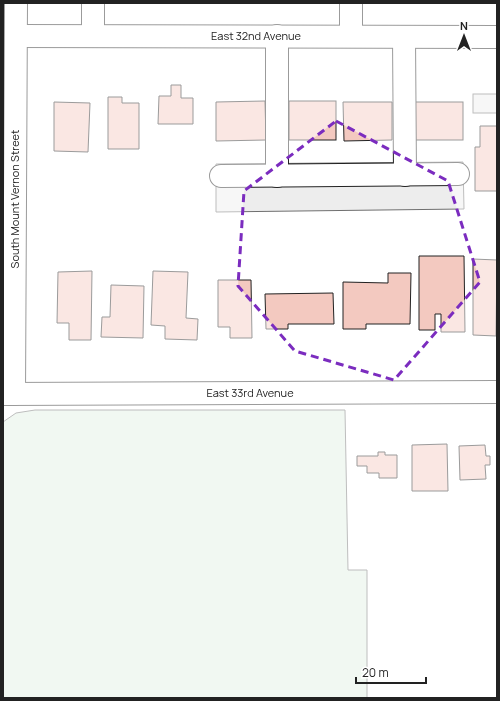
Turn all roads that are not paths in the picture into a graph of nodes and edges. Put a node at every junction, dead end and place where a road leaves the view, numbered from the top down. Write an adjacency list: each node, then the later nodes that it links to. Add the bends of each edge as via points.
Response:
1 (16, 3): 4 (street, South Mount Vernon Street)
2 (93, 3): 5 (street)
3 (351, 3): 7 (street)
4 (16, 36): 5 (street, East 32nd Avenue); 10 (street, South Mount Vernon Street)
5 (93, 36): 6 (street, East 32nd Avenue)
6 (277, 36): 7 (street, East 32nd Avenue); 14 (street)
7 (351, 36): 8 (street, East 32nd Avenue)
8 (404, 37): 9 (street, East 32nd Avenue); 12 (street)
9 (497, 37)
10 (9, 127): 15 (street, South Mount Vernon Street)
11 (458, 174): 12 (street)
12 (405, 175): 14 (street)
13 (222, 176): 14 (street)
14 (277, 176)
15 (9, 212): 17 (street, South Mount Vernon Street)
16 (497, 392): 17 (street, East 33rd Avenue)
17 (9, 394)

